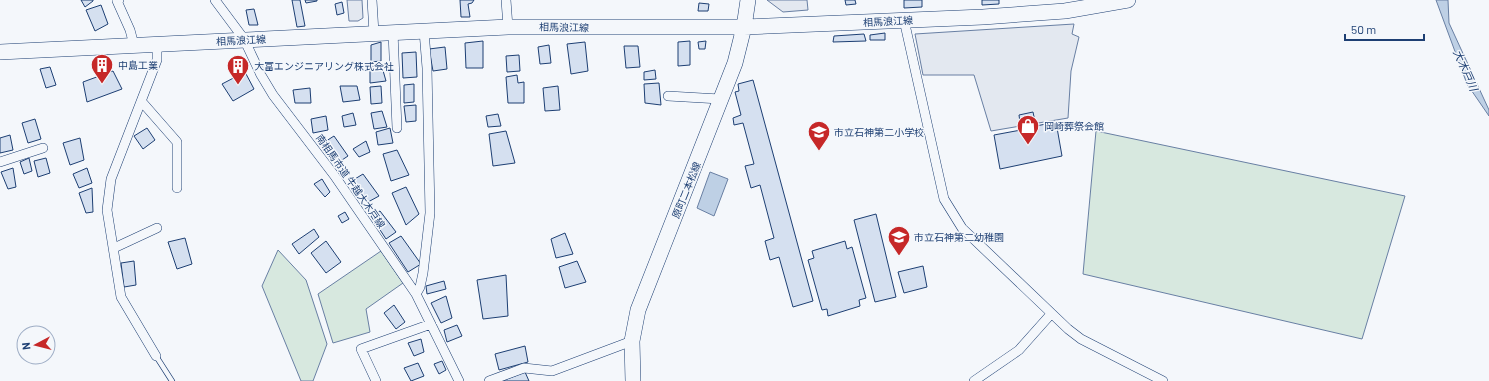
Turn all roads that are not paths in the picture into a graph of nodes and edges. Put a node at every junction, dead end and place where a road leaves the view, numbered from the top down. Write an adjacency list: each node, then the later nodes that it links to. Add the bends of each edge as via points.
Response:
1 (118, 0): 16 (street)
2 (216, 0): 14 (street, 南相馬市道 牛越大木戸線)
3 (372, 0): 13 (street)
4 (506, 0): 9 (street)
5 (748, 0): 10 (main road, 原町二本松線)
6 (1128, 0): 7 (main road, 相馬浪江線)
7 (1094, 4): 8 (main road, 相馬浪江線, via 983,17)
8 (904, 20): 10 (main road, 相馬浪江線); 28 (street, via 944,199 962,228)
9 (508, 27): 10 (main road, 相馬浪江線); 11 (main road, 相馬浪江線)
10 (744, 27): 19 (main road, 原町二本松線, via 736,63)
11 (424, 31): 12 (main road, 相馬浪江線); 27 (street, via 430,213 423,273)
12 (394, 32): 13 (main road, 相馬浪江線); 21 (street)
13 (374, 33): 14 (main road, 相馬浪江線)
14 (244, 40): 15 (main road, 相馬浪江線); 27 (street, 南相馬市道 牛越大木戸線, via 273,95 334,175)
15 (158, 44): 16 (main road, 相馬浪江線); 20 (street, via 157,60)
16 (134, 45): 17 (main road, 相馬浪江線)
17 (0, 52)
18 (668, 96): 19 (street)
19 (720, 99): 30 (main road, 原町二本松線, via 706,140 642,297)
20 (142, 102): 24 (street, via 177,142); 26 (street, via 111,179 107,210)
21 (397, 128)
22 (43, 148): 23 (street)
23 (0, 162)
24 (177, 188)
25 (157, 228): 26 (street)
26 (114, 248): 31 (street, via 120,297)
27 (416, 294): 29 (street, 南相馬市道 牛越大木戸線)
28 (1051, 314): 37 (street, via 1019,350); 38 (street, via 1081,339)
29 (431, 324): 33 (street, via 361,349); 34 (street, 南相馬市道 牛越大木戸線)
30 (632, 341): 35 (street, via 552,371 524,368); 36 (main road, 原町二本松線)
31 (156, 356): 32 (lane)
32 (172, 381)
33 (376, 381)
34 (459, 381)
35 (489, 381)
36 (633, 381)
37 (974, 381)
38 (1163, 381)

